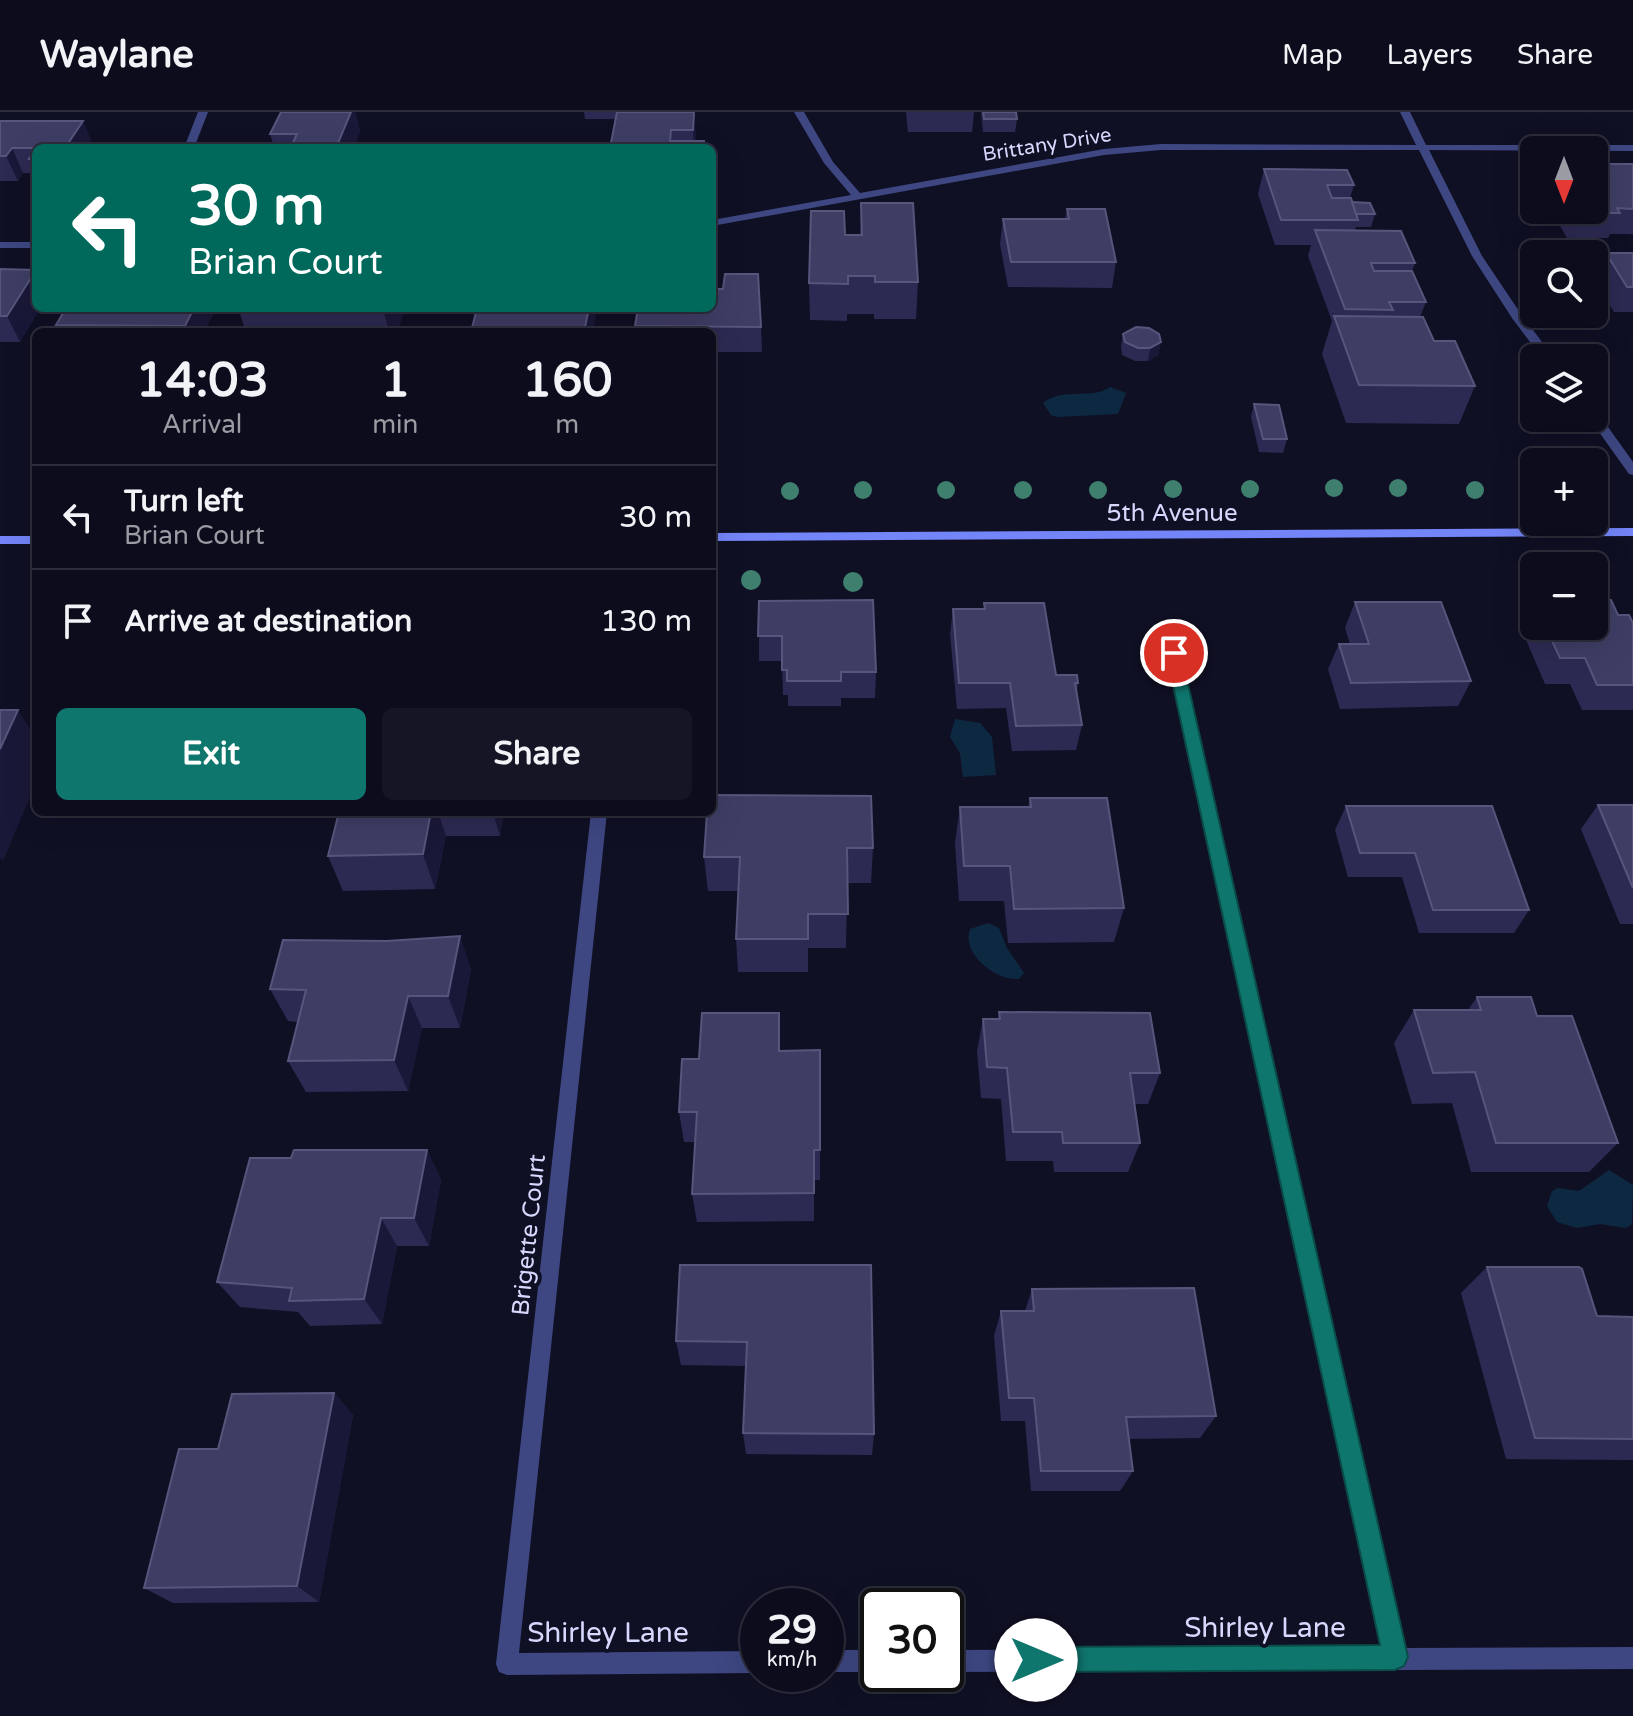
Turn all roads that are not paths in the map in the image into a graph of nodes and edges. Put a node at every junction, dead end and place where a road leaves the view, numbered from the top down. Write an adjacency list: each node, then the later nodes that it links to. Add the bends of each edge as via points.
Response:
1 (203, 112): 4 (street)
2 (799, 112): 7 (street, via 829,163)
3 (1405, 112): 5 (street)
4 (191, 144)
5 (1423, 147): 6 (street, Brittany Drive); 7 (street, Brittany Drive, via 1161,147 1104,152); 11 (street, via 1477,256)
6 (1633, 148)
7 (857, 196): 8 (street, Brittany Drive)
8 (716, 222)
9 (0, 245): 10 (street)
10 (32, 245)
11 (1537, 344)
12 (1605, 432): 13 (street)
13 (1633, 471)
14 (1633, 532): 15 (main road, 5th Avenue)
15 (716, 537)
16 (0, 540): 17 (main road)
17 (32, 540)
18 (1174, 653): 20 (street)
19 (599, 816): 24 (street, Brigette Court)
20 (1395, 1657): 21 (street, Shirley Lane); 22 (street, Shirley Lane)
21 (1633, 1658)
22 (964, 1661)
23 (740, 1662): 24 (street, Shirley Lane)
24 (507, 1664)

